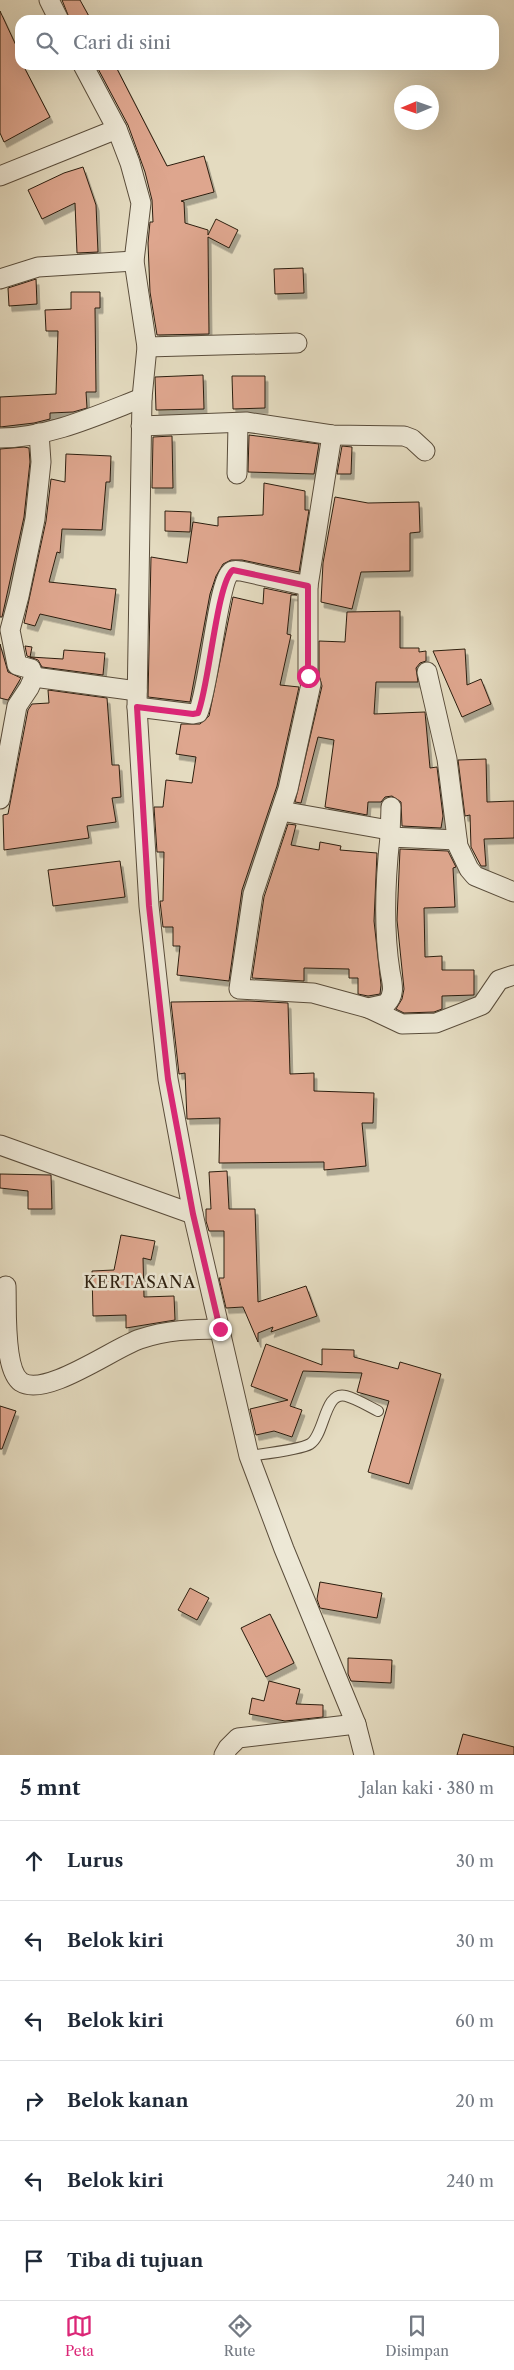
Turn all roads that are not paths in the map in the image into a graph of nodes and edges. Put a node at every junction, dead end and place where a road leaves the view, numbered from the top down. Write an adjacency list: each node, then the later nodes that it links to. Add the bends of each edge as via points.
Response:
1 (49, 0): 2 (street)
2 (56, 15)
3 (86, 70): 4 (street)
4 (117, 129): 5 (street); 6 (street, via 141,203)
5 (0, 176)
6 (134, 261): 7 (street, via 38,267); 9 (street)
7 (0, 279)
8 (297, 343): 9 (street)
9 (147, 347): 10 (street)
10 (142, 398): 12 (street); 13 (street, via 88,419)
11 (238, 424): 12 (street); 14 (street, via 246,422); 17 (street)
12 (141, 426): 22 (street)
13 (39, 433): 15 (street); 19 (street, via 41,462 35,519 23,580)
14 (332, 435): 16 (street, via 404,436); 18 (street)
15 (0, 438)
16 (425, 451)
17 (237, 474)
18 (308, 586): 22 (street, via 233,570 223,588 198,713); 25 (street, via 308,677 311,684)
19 (5, 629): 21 (street, via 16,650 17,665 31,669)
20 (427, 672): 27 (street, via 447,759)
21 (34, 677): 22 (street); 23 (street, via 17,706)
22 (137, 699): 32 (street, via 149,906 168,1079)
23 (0, 798)
24 (391, 807): 26 (street)
25 (281, 811): 26 (street); 30 (street, via 253,894 239,989 313,993)
26 (390, 833): 27 (street); 30 (street, via 385,932 393,992 386,1004)
27 (457, 840): 28 (street, via 462,857 475,876)
28 (514, 892)
29 (514, 975): 30 (street, via 500,980 482,1006 436,1023 402,1024)
30 (368, 1008)
31 (0, 1145): 32 (street)
32 (193, 1214): 34 (street)
33 (6, 1286): 34 (street, via 10,1360 14,1374 29,1384 72,1375 139,1339 186,1329)
34 (220, 1329): 36 (street)
35 (378, 1411): 36 (lane, via 345,1396 336,1397 330,1403 318,1438 309,1445)
36 (249, 1456): 37 (street)
37 (356, 1724): 38 (street, via 238,1738); 39 (street)
38 (224, 1755)
39 (364, 1755)

